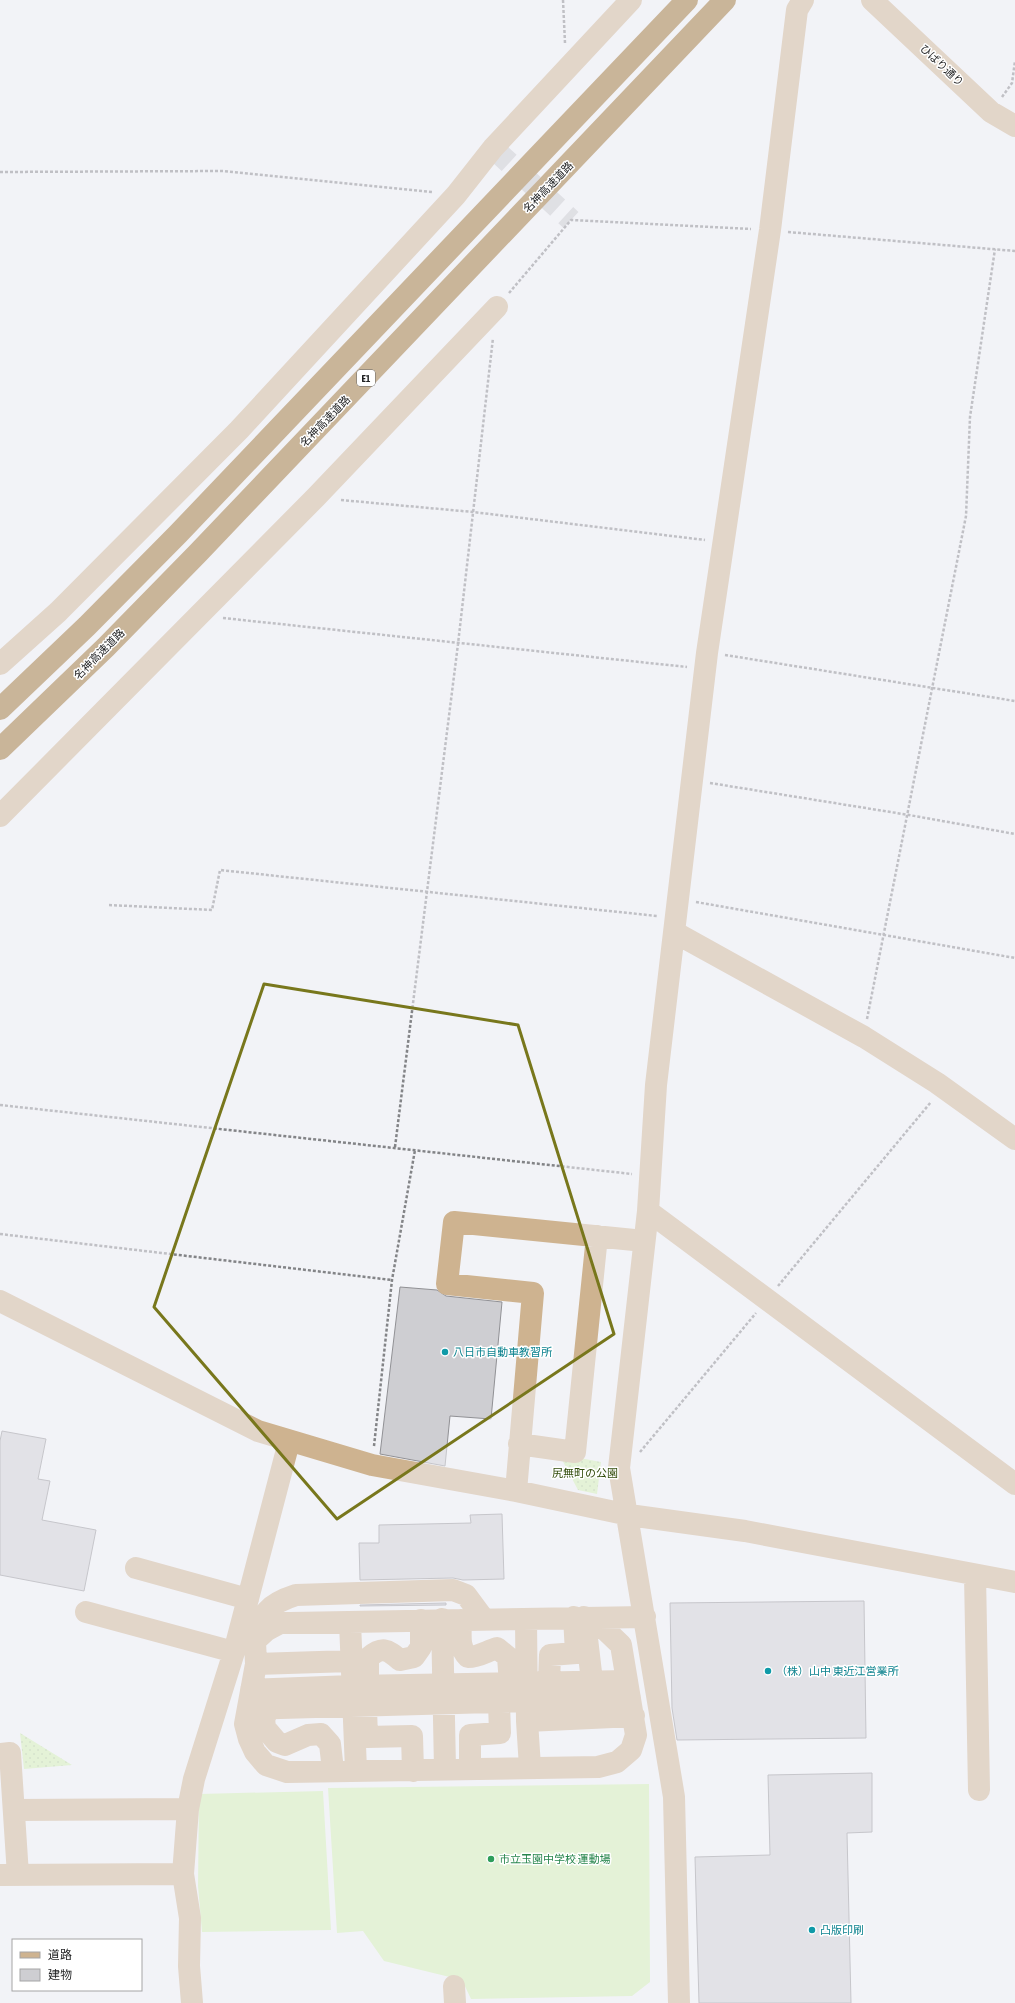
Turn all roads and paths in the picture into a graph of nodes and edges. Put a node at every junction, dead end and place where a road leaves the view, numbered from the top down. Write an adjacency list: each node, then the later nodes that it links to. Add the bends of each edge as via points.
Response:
1 (564, 0): 8 (path)
2 (631, 0): 8 (street)
3 (687, 0): 27 (highway, E1, via 178,534)
4 (725, 0): 22 (highway, 名神高速道路 / E1)
5 (803, 0): 13 (street, via 798,10)
6 (872, 0): 9 (street, ひばり通り)
7 (1015, 60): 9 (path, via 1012,83)
8 (565, 69): 12 (street, via 492,148)
9 (992, 112): 10 (street, ひばり通り)
10 (1015, 126)
11 (0, 172): 12 (path, via 223,171)
12 (456, 195): 24 (street, via 239,430 58,612)
13 (770, 230): 14 (path); 16 (path, via 571,220); 19 (street)
14 (996, 249): 15 (path); 25 (path, via 970,417 966,516)
15 (1015, 251)
16 (497, 307): 17 (street); 18 (path)
17 (316, 497): 18 (path); 20 (street)
18 (473, 512): 19 (path); 21 (path)
19 (724, 542): 23 (street)
20 (199, 615): 21 (path); 32 (street)
21 (458, 644): 23 (path); 41 (path)
22 (106, 647): 28 (highway, 名神高速道路 / E1); 29 (highway)
23 (706, 661): 25 (path); 30 (street)
24 (0, 664)
25 (932, 687): 26 (path); 31 (path)
26 (1015, 701)
27 (0, 709)
28 (0, 749)
29 (0, 754)
30 (692, 780): 31 (path); 35 (street)
31 (909, 815): 33 (path); 37 (path)
32 (0, 816)
33 (1015, 834)
34 (109, 905): 35 (path, via 212,910 220,870)
35 (676, 916): 36 (path); 37 (street); 43 (street, via 656,1085)
36 (1015, 958)
37 (864, 1037): 38 (street)
38 (944, 1087): 40 (street); 49 (path)
39 (0, 1105): 41 (path)
40 (1015, 1139)
41 (395, 1148): 42 (path)
42 (415, 1150): 43 (path); 48 (path)
43 (650, 1176): 44 (street)
44 (648, 1211): 47 (street); 49 (street)
45 (0, 1234): 48 (path)
46 (597, 1236): 47 (street); 52 (street, via 576,1452); 52 (street, via 454,1222 447,1284 533,1293)
47 (644, 1241): 57 (street, via 620,1468)
48 (392, 1280): 54 (path)
49 (767, 1300): 53 (path); 55 (street)
50 (0, 1301): 51 (street, via 258,1431)
51 (289, 1442): 54 (street); 61 (street)
52 (519, 1444): 56 (street)
53 (637, 1456)
54 (372, 1465): 56 (street)
55 (1015, 1484)
56 (516, 1491): 57 (street)
57 (629, 1515): 59 (street, via 746,1531); 64 (street)
58 (136, 1568): 61 (street)
59 (975, 1575): 60 (street); 90 (street)
60 (1015, 1582)
61 (248, 1599): 71 (street)
62 (86, 1612): 71 (street)
63 (579, 1617): 64 (street); 66 (street); 74 (street); 75 (street, via 576,1653 550,1655); 79 (street, via 595,1620 621,1646)
64 (645, 1617): 96 (street, via 674,1797)
65 (483, 1618): 66 (street); 68 (street); 70 (street, via 466,1595 453,1590 296,1595 280,1600 266,1610 259,1623)
66 (526, 1619): 78 (street)
67 (421, 1620): 68 (street); 69 (street); 77 (street, via 421,1647 414,1657 400,1660 391,1652 376,1651 368,1658)
68 (452, 1620): 76 (street); 78 (street, via 463,1653 468,1657 477,1657 497,1648 508,1657)
69 (350, 1622): 70 (street, via 280,1623); 72 (street)
70 (255, 1641): 73 (street)
71 (234, 1652): 91 (street, via 194,1779)
72 (351, 1662): 73 (street); 77 (street)
73 (256, 1664): 80 (street)
74 (592, 1681): 75 (street); 79 (street)
75 (549, 1682): 78 (street)
76 (444, 1694): 77 (street); 78 (street); 81 (street); 88 (street)
77 (360, 1695): 80 (street); 82 (street); 87 (street); 89 (street, via 367,1737 412,1736)
78 (523, 1697): 79 (street); 81 (street); 84 (street)
79 (630, 1699): 84 (street, via 636,1735 631,1750 617,1762 598,1767)
80 (249, 1700): 82 (street); 86 (street, via 245,1724 255,1752 266,1765 286,1772)
81 (499, 1703): 85 (street, via 500,1733 470,1735)
82 (270, 1708): 86 (street, via 264,1718 268,1734 285,1745 308,1735 321,1734 330,1744)
83 (0, 1754): 92 (street, via 10,1754)
84 (530, 1767): 85 (street)
85 (470, 1769): 88 (street)
86 (333, 1770): 87 (street)
87 (356, 1770): 89 (street)
88 (445, 1770): 89 (street)
89 (413, 1771)
90 (979, 1790)
91 (188, 1809): 92 (street); 93 (street)
92 (14, 1810): 94 (street)
93 (183, 1874): 94 (street); 95 (street, via 190,1918 189,1966)
94 (9, 1875)
95 (192, 2003)
96 (679, 2003)

